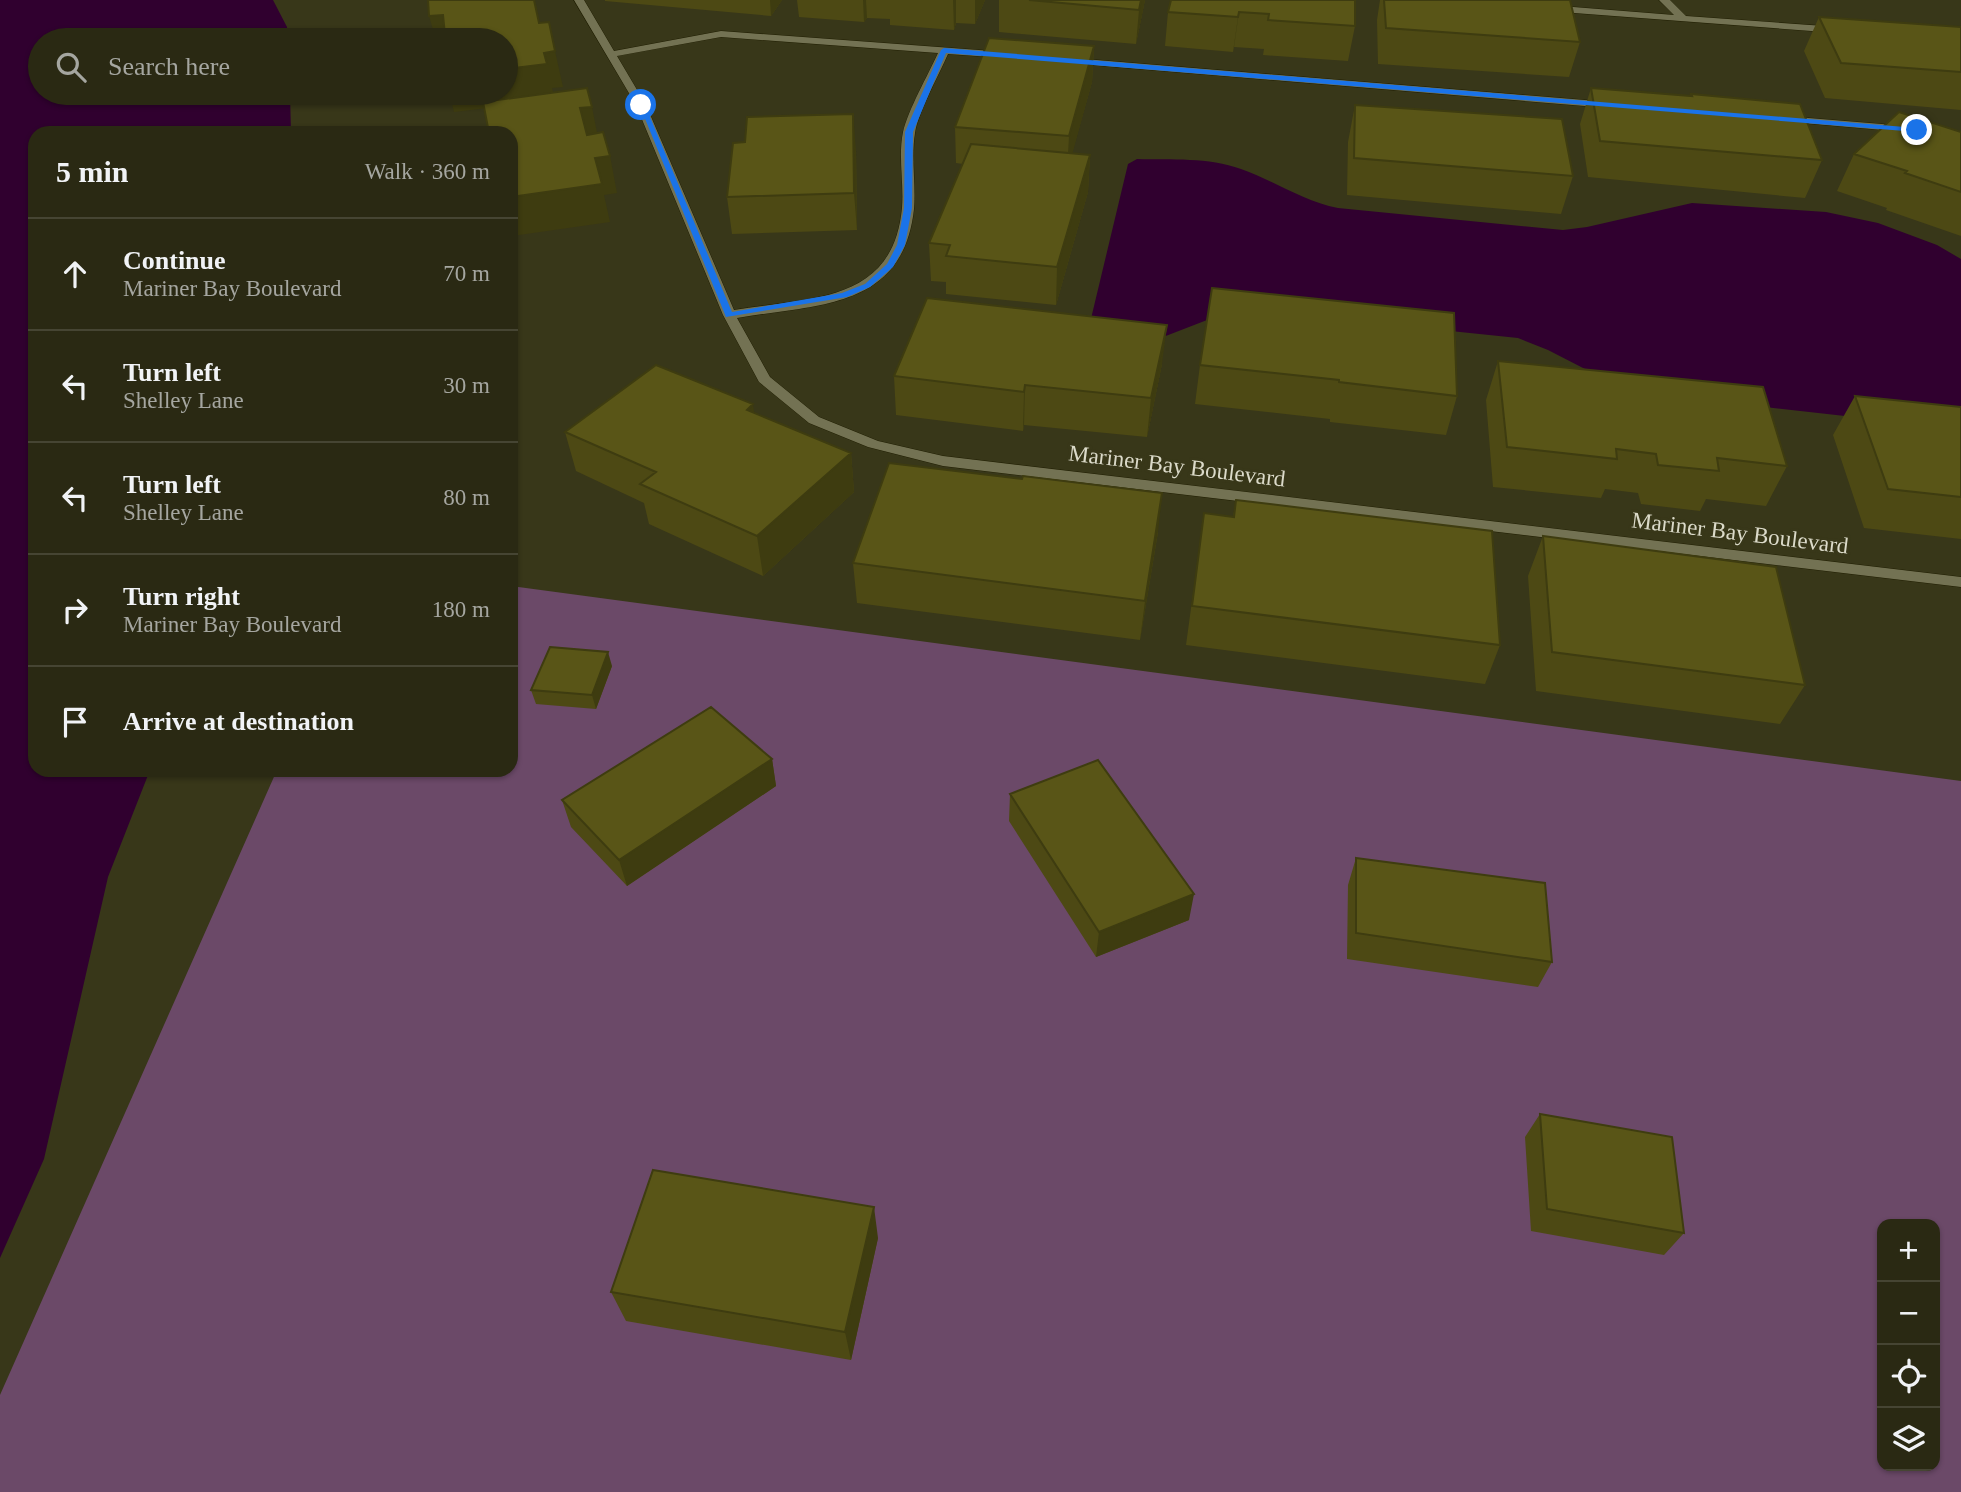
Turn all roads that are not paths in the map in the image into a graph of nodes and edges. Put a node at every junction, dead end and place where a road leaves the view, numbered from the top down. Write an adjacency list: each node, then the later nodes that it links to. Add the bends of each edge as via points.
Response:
1 (579, 0): 7 (street, Mariner Bay Boulevard)
2 (1664, 0): 4 (street)
3 (1533, 7): 4 (street)
4 (1684, 19): 5 (street)
5 (1850, 31)
6 (944, 50): 7 (street, via 721,34); 8 (street); 13 (street, via 909,132 908,208 901,245 890,265 867,285 844,295)
7 (613, 54): 13 (street, Mariner Bay Boulevard, via 641,105)
8 (1013, 56)
9 (1055, 60): 10 (street)
10 (1621, 106)
11 (1773, 118): 12 (street)
12 (1917, 130)
13 (729, 315): 14 (street, Mariner Bay Boulevard, via 764,379 814,420 873,444 943,461)
14 (1961, 582)

